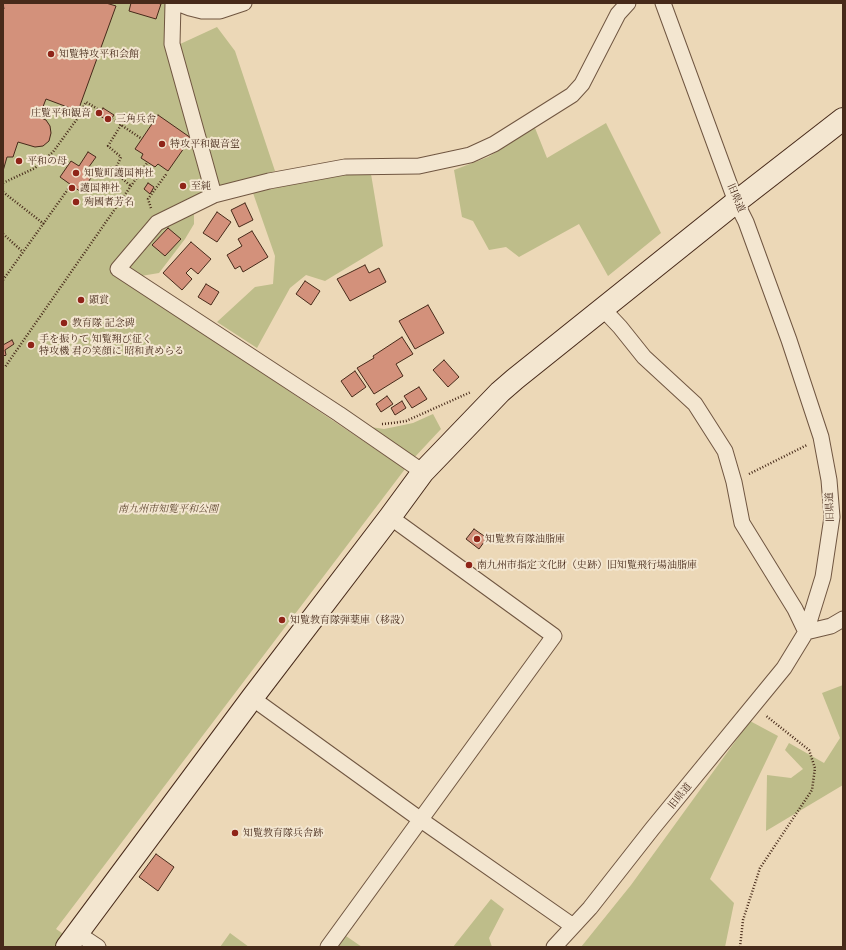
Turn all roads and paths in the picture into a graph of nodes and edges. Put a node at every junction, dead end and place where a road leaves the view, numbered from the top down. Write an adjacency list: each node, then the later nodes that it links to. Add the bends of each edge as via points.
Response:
1 (173, 3): 17 (street, via 172,44)
2 (177, 3): 3 (street, via 202,11 220,11)
3 (244, 3)
4 (628, 3): 17 (street, via 618,14 582,84 572,95 494,144 470,156 419,166 345,167 269,181)
5 (663, 3): 18 (street, 旧県道)
6 (100, 111): 13 (path, via 86,102 53,152 35,168)
7 (113, 119): 9 (path)
8 (843, 119): 18 (street)
9 (121, 125): 10 (path); 15 (path, via 108,146 121,157 114,172)
10 (142, 139)
11 (147, 163): 15 (path)
12 (166, 172): 19 (path, via 148,199)
13 (3, 183)
14 (71, 185): 20 (path)
15 (131, 186): 25 (path)
16 (3, 192): 20 (path)
17 (214, 195): 19 (street)
18 (736, 202): 24 (street); 28 (street, 旧県道, via 746,222 789,340)
19 (157, 223): 29 (street, via 118,269)
20 (44, 224): 22 (path)
21 (3, 234): 22 (path)
22 (23, 252): 23 (path)
23 (3, 280)
24 (603, 309): 29 (street, via 500,392); 30 (street, via 644,357 695,404 725,451)
25 (3, 367)
26 (476, 390): 27 (path, via 406,421)
27 (377, 424)
28 (821, 438): 30 (path); 33 (street, 旧県道, via 829,480 832,517 823,577)
29 (423, 472): 31 (street)
30 (734, 482): 33 (street, via 742,523 795,609)
31 (390, 517): 34 (street); 36 (street, via 554,636)
32 (843, 619): 33 (street, via 831,626)
33 (806, 632): 35 (street, 旧県道, via 784,668)
34 (252, 698): 36 (street); 38 (street)
35 (754, 705): 37 (street, 旧県道); 42 (path, via 809,750 815,768 812,790 760,868 743,920)
36 (421, 820): 37 (street); 40 (street)
37 (573, 926): 41 (street, 旧県道)
38 (72, 940): 39 (street)
39 (98, 947)
40 (328, 947)
41 (554, 947)
42 (740, 947)

